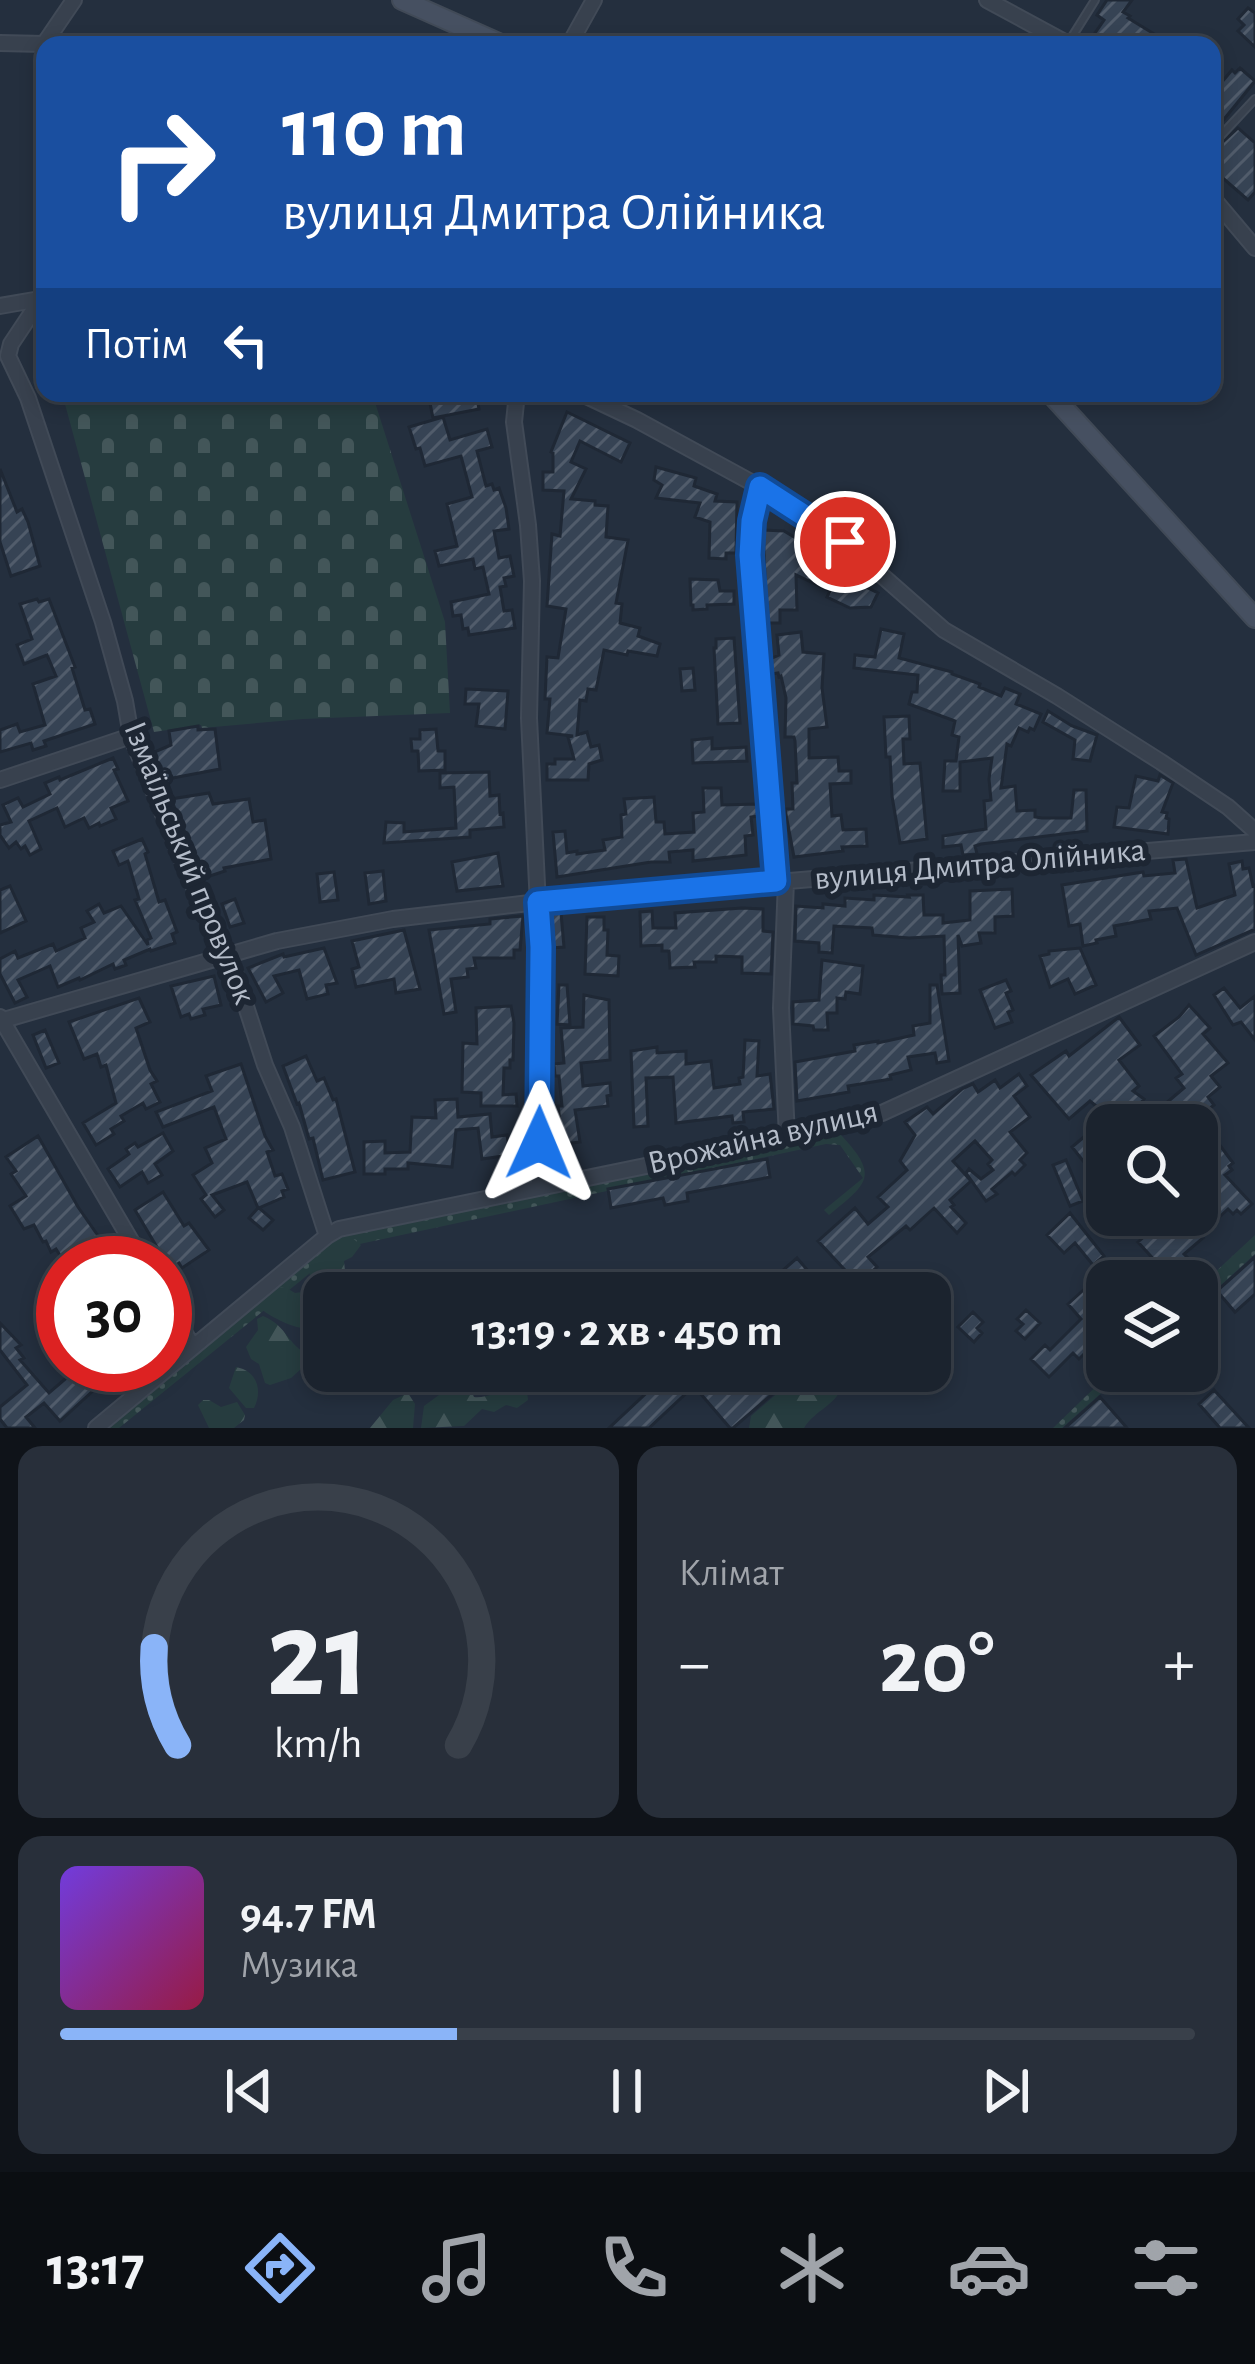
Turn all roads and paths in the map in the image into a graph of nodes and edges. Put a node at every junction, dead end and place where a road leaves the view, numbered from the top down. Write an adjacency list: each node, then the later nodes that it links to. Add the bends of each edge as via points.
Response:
1 (74, 0): 6 (street)
2 (401, 0): 7 (street)
3 (594, 0): 8 (street)
4 (987, 0): 9 (street)
5 (1095, 0): 10 (lane)
6 (49, 36)
7 (483, 36)
8 (574, 36)
9 (1054, 36)
10 (1074, 36)
11 (0, 43): 12 (street)
12 (36, 44)
13 (1255, 99): 14 (lane)
14 (1221, 135)
15 (1221, 208): 16 (street)
16 (1255, 248)
17 (36, 297): 19 (street)
18 (36, 305): 20 (street, Ізмаїльський провулок)
19 (0, 306)
20 (4, 353): 26 (street, Ізмаїльський провулок, via 28,398 103,622)
21 (516, 402): 31 (street, via 532,581)
22 (599, 402): 24 (street)
23 (1057, 402): 25 (street)
24 (760, 487): 28 (street, via 845,542 944,630 1161,762); 30 (street, via 750,555)
25 (1255, 618)
26 (131, 736): 27 (street); 33 (street, Ізмаїльський провулок)
27 (0, 781)
28 (1255, 831)
29 (1255, 842): 30 (street, вулиця Дмитра Олійника)
30 (782, 881): 31 (street, вулиця Дмитра Олійника); 35 (street)
31 (538, 902): 33 (street, вулиця Дмитра Олійника, via 393,920); 36 (street)
32 (1255, 942): 35 (street, Врожайна вулиця, via 882,1113)
33 (229, 954): 34 (street, вулиця Дмитра Олійника); 38 (street, Ізмаїльський провулок)
34 (1, 1020): 37 (street)
35 (787, 1137): 36 (street, Врожайна вулиця)
36 (539, 1188): 38 (street, Врожайна вулиця)
37 (128, 1236)
38 (327, 1236): 39 (street, Врожайна вулиця)
39 (193, 1347): 40 (street, Врожайна вулиця)
40 (96, 1428)

